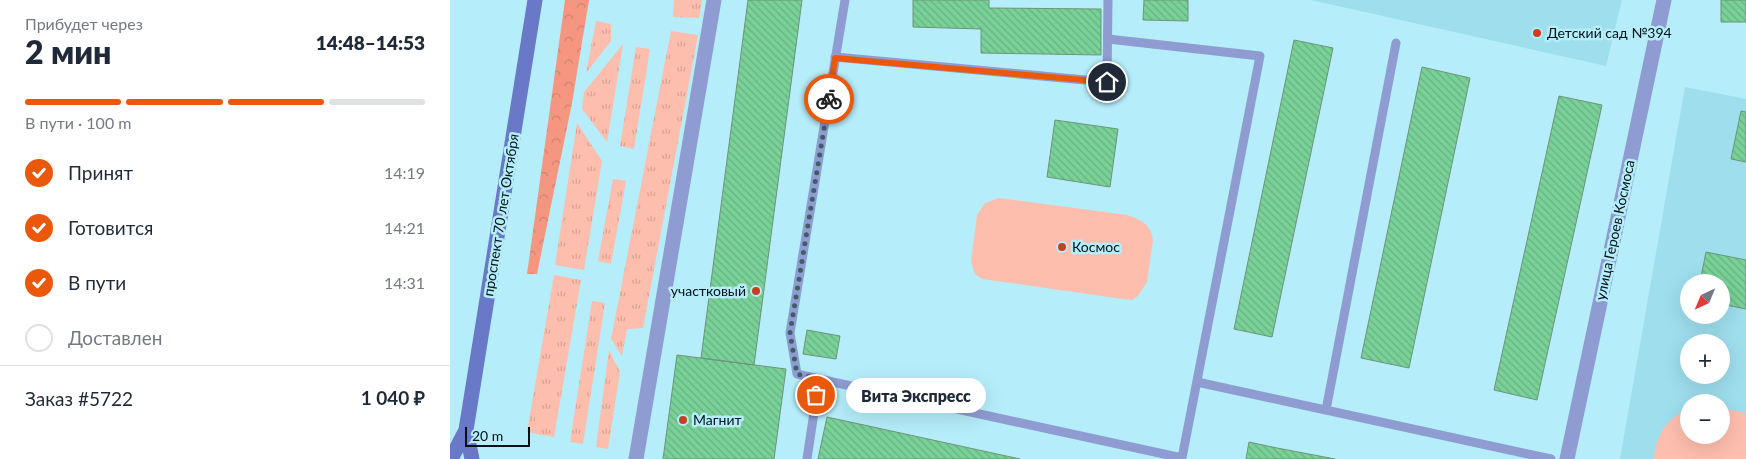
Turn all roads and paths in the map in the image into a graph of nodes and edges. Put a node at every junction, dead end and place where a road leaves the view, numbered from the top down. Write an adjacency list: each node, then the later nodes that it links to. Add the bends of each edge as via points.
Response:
1 (535, 0): 12 (main road, проспект 70 лет Октября)
2 (714, 0): 15 (street)
3 (845, 0): 8 (lane)
4 (1108, 0): 6 (lane)
5 (1664, 0): 18 (street, улица Героев Космоса)
6 (1108, 39): 8 (lane, via 1107,82); 10 (lane, via 1260,56)
7 (1396, 43): 11 (lane)
8 (835, 58): 9 (lane, via 790,333 797,374)
9 (819, 379): 10 (lane, via 1182,458); 16 (lane)
10 (1197, 382): 11 (lane)
11 (1326, 410): 17 (lane)
12 (466, 430): 13 (main road); 14 (main road)
13 (451, 459)
14 (472, 459)
15 (636, 459)
16 (807, 459)
17 (1551, 459)
18 (1567, 459)

